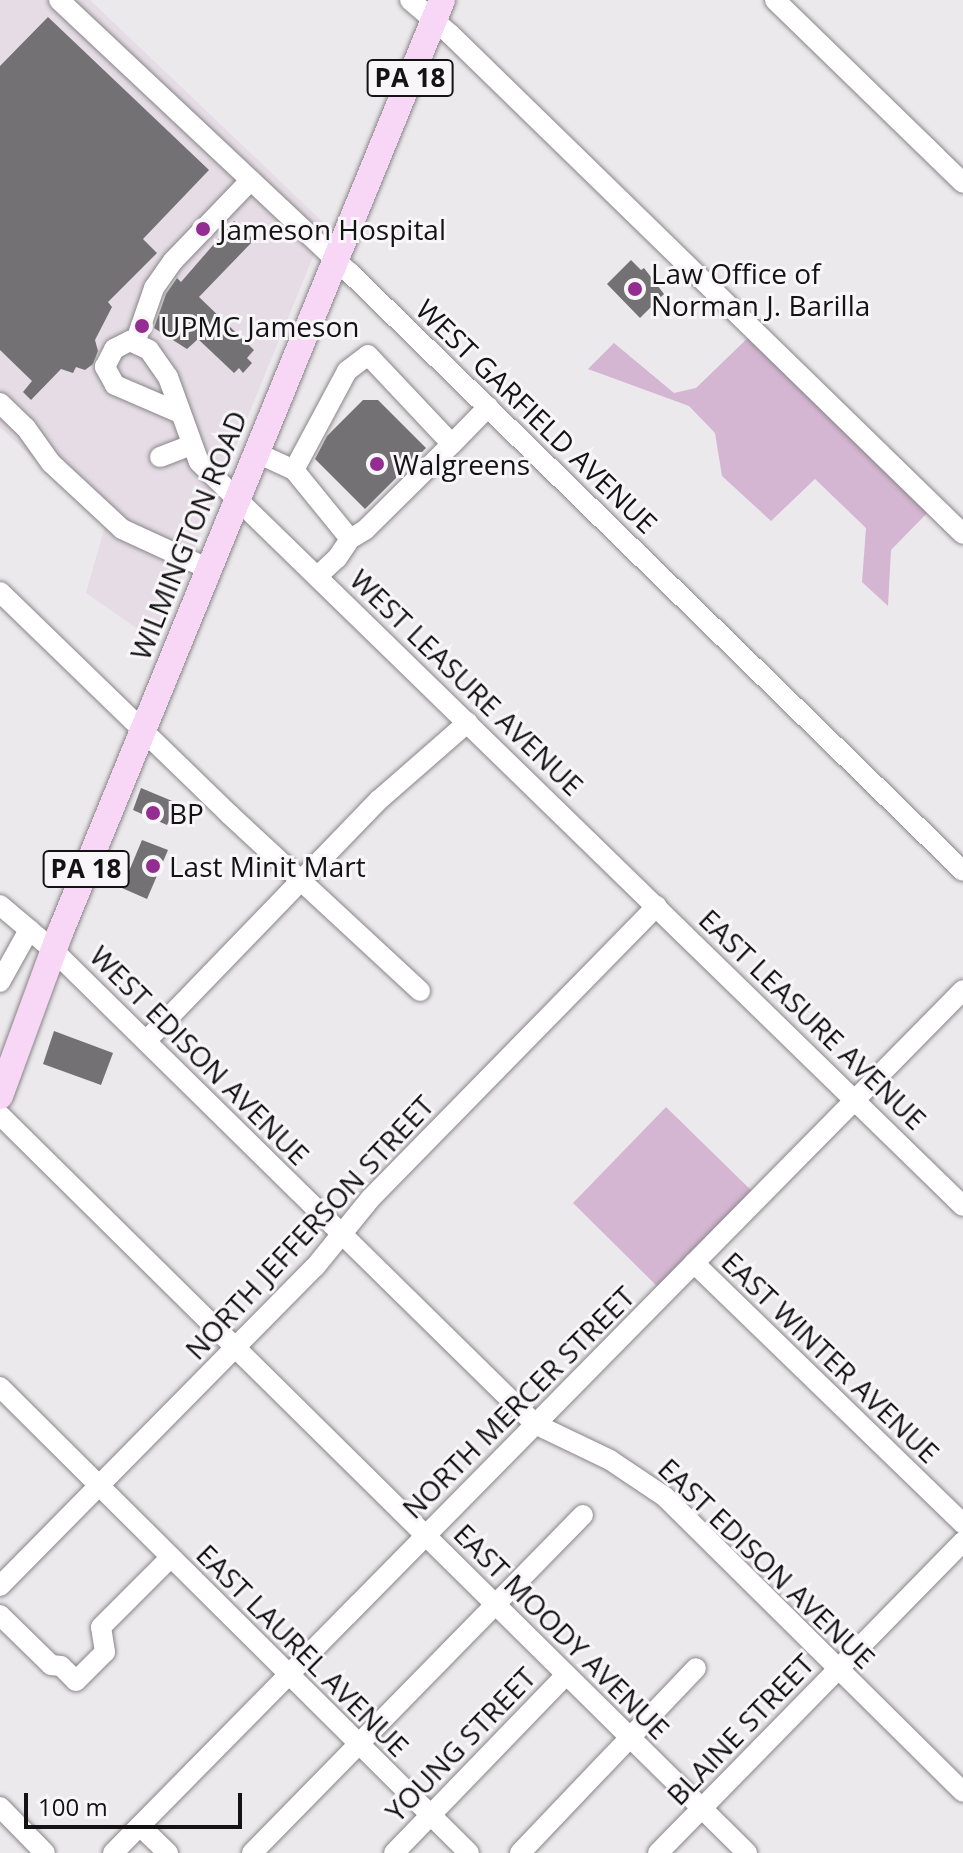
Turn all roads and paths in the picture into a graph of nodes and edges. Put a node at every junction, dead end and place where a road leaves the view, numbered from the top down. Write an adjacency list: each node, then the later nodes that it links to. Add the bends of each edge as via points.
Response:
1 (410, 0): 4 (street)
2 (783, 2): 6 (street)
3 (62, 3): 5 (street, WEST GARFIELD AVENUE)
4 (438, 10): 7 (main road, WILMINGTON ROAD / PA 18); 18 (street)
5 (251, 180): 7 (street, WEST GARFIELD AVENUE); 8 (street, via 173,261 154,288)
6 (963, 183)
7 (336, 259): 10 (street, WEST GARFIELD AVENUE); 14 (main road, WILMINGTON ROAD / PA 18)
8 (135, 343): 11 (street, WEST LEASURE AVENUE, via 157,358); 11 (street, via 114,349 107,359 108,376 125,392)
9 (0, 403): 20 (street, via 51,463 122,529)
10 (488, 407): 12 (street); 25 (street, WEST GARFIELD AVENUE)
11 (180, 413): 13 (street, WEST LEASURE AVENUE)
12 (452, 444): 16 (street, via 368,355 347,371); 19 (street)
13 (191, 445): 15 (street); 17 (street, WEST LEASURE AVENUE, via 199,462)
14 (257, 453): 16 (street); 17 (main road, WILMINGTON ROAD / PA 18)
15 (160, 457)
16 (294, 470): 19 (street)
17 (238, 497): 20 (main road, WILMINGTON ROAD / PA 18); 21 (street, WEST LEASURE AVENUE)
18 (963, 534)
19 (350, 539): 21 (street)
20 (209, 569): 24 (main road, WILMINGTON ROAD / PA 18)
21 (318, 576): 23 (street, WEST LEASURE AVENUE)
22 (0, 592): 24 (street)
23 (468, 722): 26 (street, via 389,791); 28 (street, WEST LEASURE AVENUE)
24 (144, 729): 26 (street); 30 (main road, WILMINGTON ROAD / PA 18)
25 (963, 871)
26 (303, 880): 33 (street); 34 (street)
27 (0, 905): 29 (street, WEST EDISON AVENUE)
28 (657, 906): 36 (street, EAST LEASURE AVENUE); 39 (street, NORTH JEFFERSON STREET, via 370,1199)
29 (29, 930): 30 (street, WEST EDISON AVENUE); 31 (street)
30 (53, 950): 34 (street, WEST EDISON AVENUE); 35 (main road, WILMINGTON ROAD / PA 18)
31 (0, 982)
32 (963, 990): 36 (street, NORTH MERCER STREET)
33 (420, 991)
34 (146, 1041): 39 (street, WEST EDISON AVENUE)
35 (0, 1096)
36 (855, 1099): 38 (street, EAST LEASURE AVENUE); 40 (street, NORTH MERCER STREET)
37 (0, 1115): 41 (street, EAST MOODY AVENUE)
38 (963, 1206)
39 (342, 1234): 41 (street, NORTH JEFFERSON STREET); 43 (street, EAST EDISON AVENUE)
40 (694, 1263): 43 (street, NORTH MERCER STREET); 46 (street, EAST WINTER AVENUE)
41 (236, 1347): 44 (street, NORTH JEFFERSON STREET); 47 (street, EAST MOODY AVENUE)
42 (0, 1387): 44 (street, EAST LAUREL AVENUE)
43 (535, 1424): 47 (street, NORTH MERCER STREET); 54 (street, EAST EDISON AVENUE, via 658,1490)
44 (99, 1486): 49 (street, EAST LAUREL AVENUE); 50 (street, NORTH JEFFERSON STREET)
45 (583, 1515): 51 (street)
46 (963, 1524)
47 (426, 1535): 51 (street, EAST MOODY AVENUE); 55 (street, NORTH MERCER STREET)
48 (963, 1542): 54 (street, BLAINE STREET)
49 (171, 1557): 52 (street, via 101,1627 105,1652 76,1681 61,1666 51,1665); 55 (street, EAST LAUREL AVENUE)
50 (0, 1586)
51 (495, 1604): 56 (street, EAST MOODY AVENUE); 58 (street)
52 (0, 1615)
53 (696, 1668): 57 (street)
54 (837, 1669): 59 (street, EAST EDISON AVENUE); 61 (street, BLAINE STREET)
55 (289, 1675): 58 (street, EAST LAUREL AVENUE); 63 (street, NORTH MERCER STREET)
56 (566, 1675): 57 (street, EAST MOODY AVENUE); 62 (street, YOUNG STREET)
57 (630, 1737): 61 (street, EAST MOODY AVENUE); 70 (street)
58 (358, 1744): 62 (street, EAST LAUREL AVENUE); 67 (street)
59 (963, 1792)
60 (0, 1807): 64 (street)
61 (702, 1808): 71 (street, BLAINE STREET); 72 (street, EAST MOODY AVENUE)
62 (430, 1815): 68 (street, YOUNG STREET); 69 (street, EAST LAUREL AVENUE)
63 (140, 1826): 65 (street, NORTH MERCER STREET); 66 (street)
64 (45, 1853)
65 (113, 1853)
66 (168, 1853)
67 (252, 1853)
68 (394, 1853)
69 (469, 1853)
70 (520, 1853)
71 (658, 1853)
72 (747, 1853)

